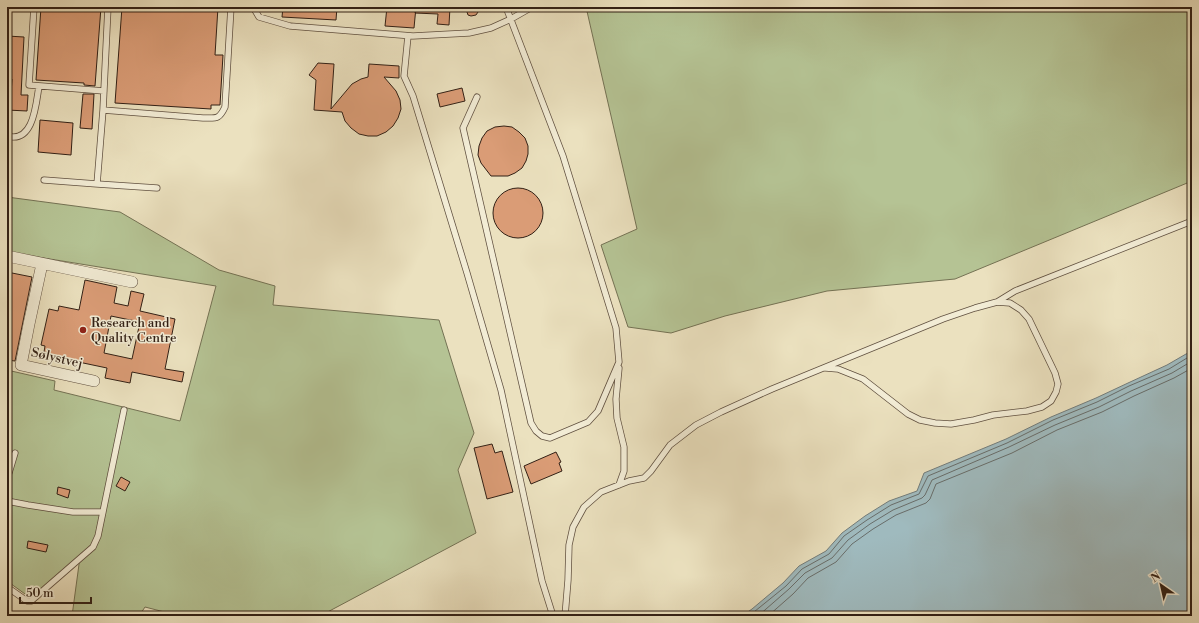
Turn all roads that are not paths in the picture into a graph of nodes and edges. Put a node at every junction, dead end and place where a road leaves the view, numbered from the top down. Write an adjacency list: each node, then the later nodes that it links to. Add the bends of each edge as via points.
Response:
1 (34, 7): 9 (lane, via 29,85)
2 (108, 7): 10 (lane)
3 (231, 7): 12 (lane, via 226,107 222,115 217,118 203,118)
4 (253, 7): 8 (lane, via 259,17 290,26)
5 (506, 7): 7 (lane)
6 (532, 7): 7 (lane)
7 (511, 19): 8 (lane, via 491,28 469,33); 22 (lane, via 563,156 616,328)
8 (408, 36): 32 (lane, via 404,76 413,96 501,390 542,581)
9 (40, 86): 10 (lane); 13 (lane, via 34,119 29,128 21,135 9,138)
10 (104, 91): 12 (lane)
11 (477, 97): 22 (lane, via 464,128 531,423 536,431 550,438 588,422 598,411)
12 (103, 110): 15 (lane)
13 (7, 136)
14 (44, 180): 15 (lane)
15 (97, 184): 16 (lane)
16 (157, 188)
17 (1192, 221): 21 (lane, via 1022,288)
18 (7, 256): 19 (street)
19 (42, 264): 20 (street); 24 (street, Sølystvej, via 21,365)
20 (132, 282)
21 (997, 302): 23 (lane, via 943,319); 23 (lane, via 1010,303 1029,319 1052,366 1058,384 1051,401 1042,406 951,424 935,423 908,414 863,379 838,369)
22 (619, 362): 28 (lane, via 617,418 624,447 624,470)
23 (826, 368): 28 (lane, via 742,402 696,425 670,445 644,478)
24 (94, 381)
25 (124, 410): 30 (lane)
26 (15, 453): 27 (lane)
27 (7, 474)
28 (619, 485): 33 (lane, via 601,492 584,507 573,527 569,545)
29 (7, 501): 30 (lane, via 74,512)
30 (103, 512): 31 (lane, via 93,547 31,601 26,601)
31 (7, 587)
32 (553, 616)
33 (565, 616)

